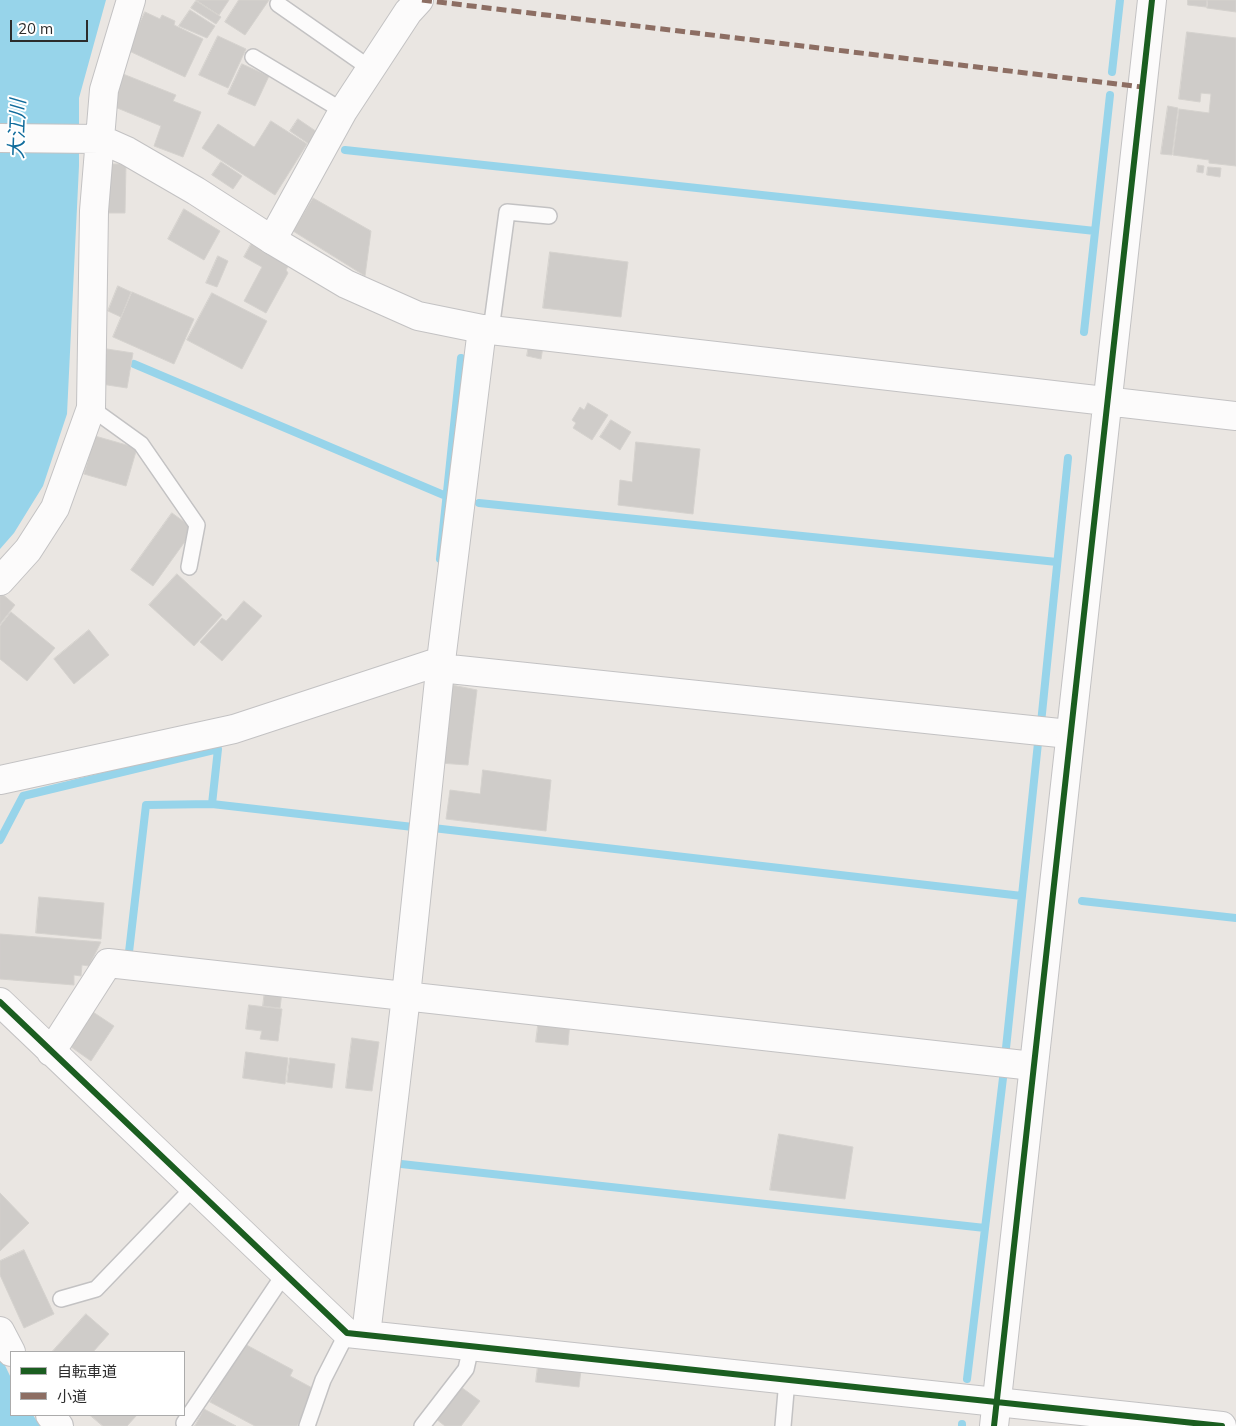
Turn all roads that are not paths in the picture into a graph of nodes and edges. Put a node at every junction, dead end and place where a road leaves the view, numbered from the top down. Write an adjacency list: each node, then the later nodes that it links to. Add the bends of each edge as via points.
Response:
1 (131, 0): 9 (street, via 104,90)
2 (419, 0): 6 (street)
3 (1152, 0): 13 (street)
4 (278, 4): 6 (lane)
5 (253, 57): 7 (lane)
6 (371, 69): 7 (street)
7 (343, 111): 11 (street)
8 (0, 138): 9 (street)
9 (95, 138): 11 (street, via 127,151); 14 (street)
10 (549, 216): 12 (lane, via 507,212)
11 (272, 240): 12 (street, via 346,284 418,316)
12 (487, 329): 13 (street); 18 (street)
13 (1106, 402): 15 (street); 19 (street)
14 (91, 408): 16 (lane, via 141,444 197,525); 17 (street, via 55,508 28,550)
15 (1236, 416)
16 (189, 567)
17 (0, 581)
18 (440, 665): 19 (street); 20 (street, via 234,729); 21 (street)
19 (1069, 734): 24 (street)
20 (0, 780)
21 (406, 996): 23 (street, via 108,963); 24 (street); 29 (street)
22 (0, 1002): 23 (street)
23 (51, 1052): 25 (street)
24 (1033, 1066): 33 (street)
25 (194, 1187): 26 (street); 27 (lane, via 96,1289)
26 (285, 1273): 29 (street); 35 (lane)
27 (61, 1299)
28 (0, 1331): 31 (street)
29 (357, 1334): 30 (street); 37 (lane, via 323,1380)
30 (471, 1347): 32 (street); 38 (lane, via 466,1369)
31 (10, 1351)
32 (787, 1380): 33 (street); 39 (lane)
33 (995, 1413): 40 (street)
34 (51, 1416): 36 (street)
35 (184, 1423)
36 (59, 1426)
37 (307, 1426)
38 (422, 1426)
39 (783, 1426)
40 (1222, 1426)

